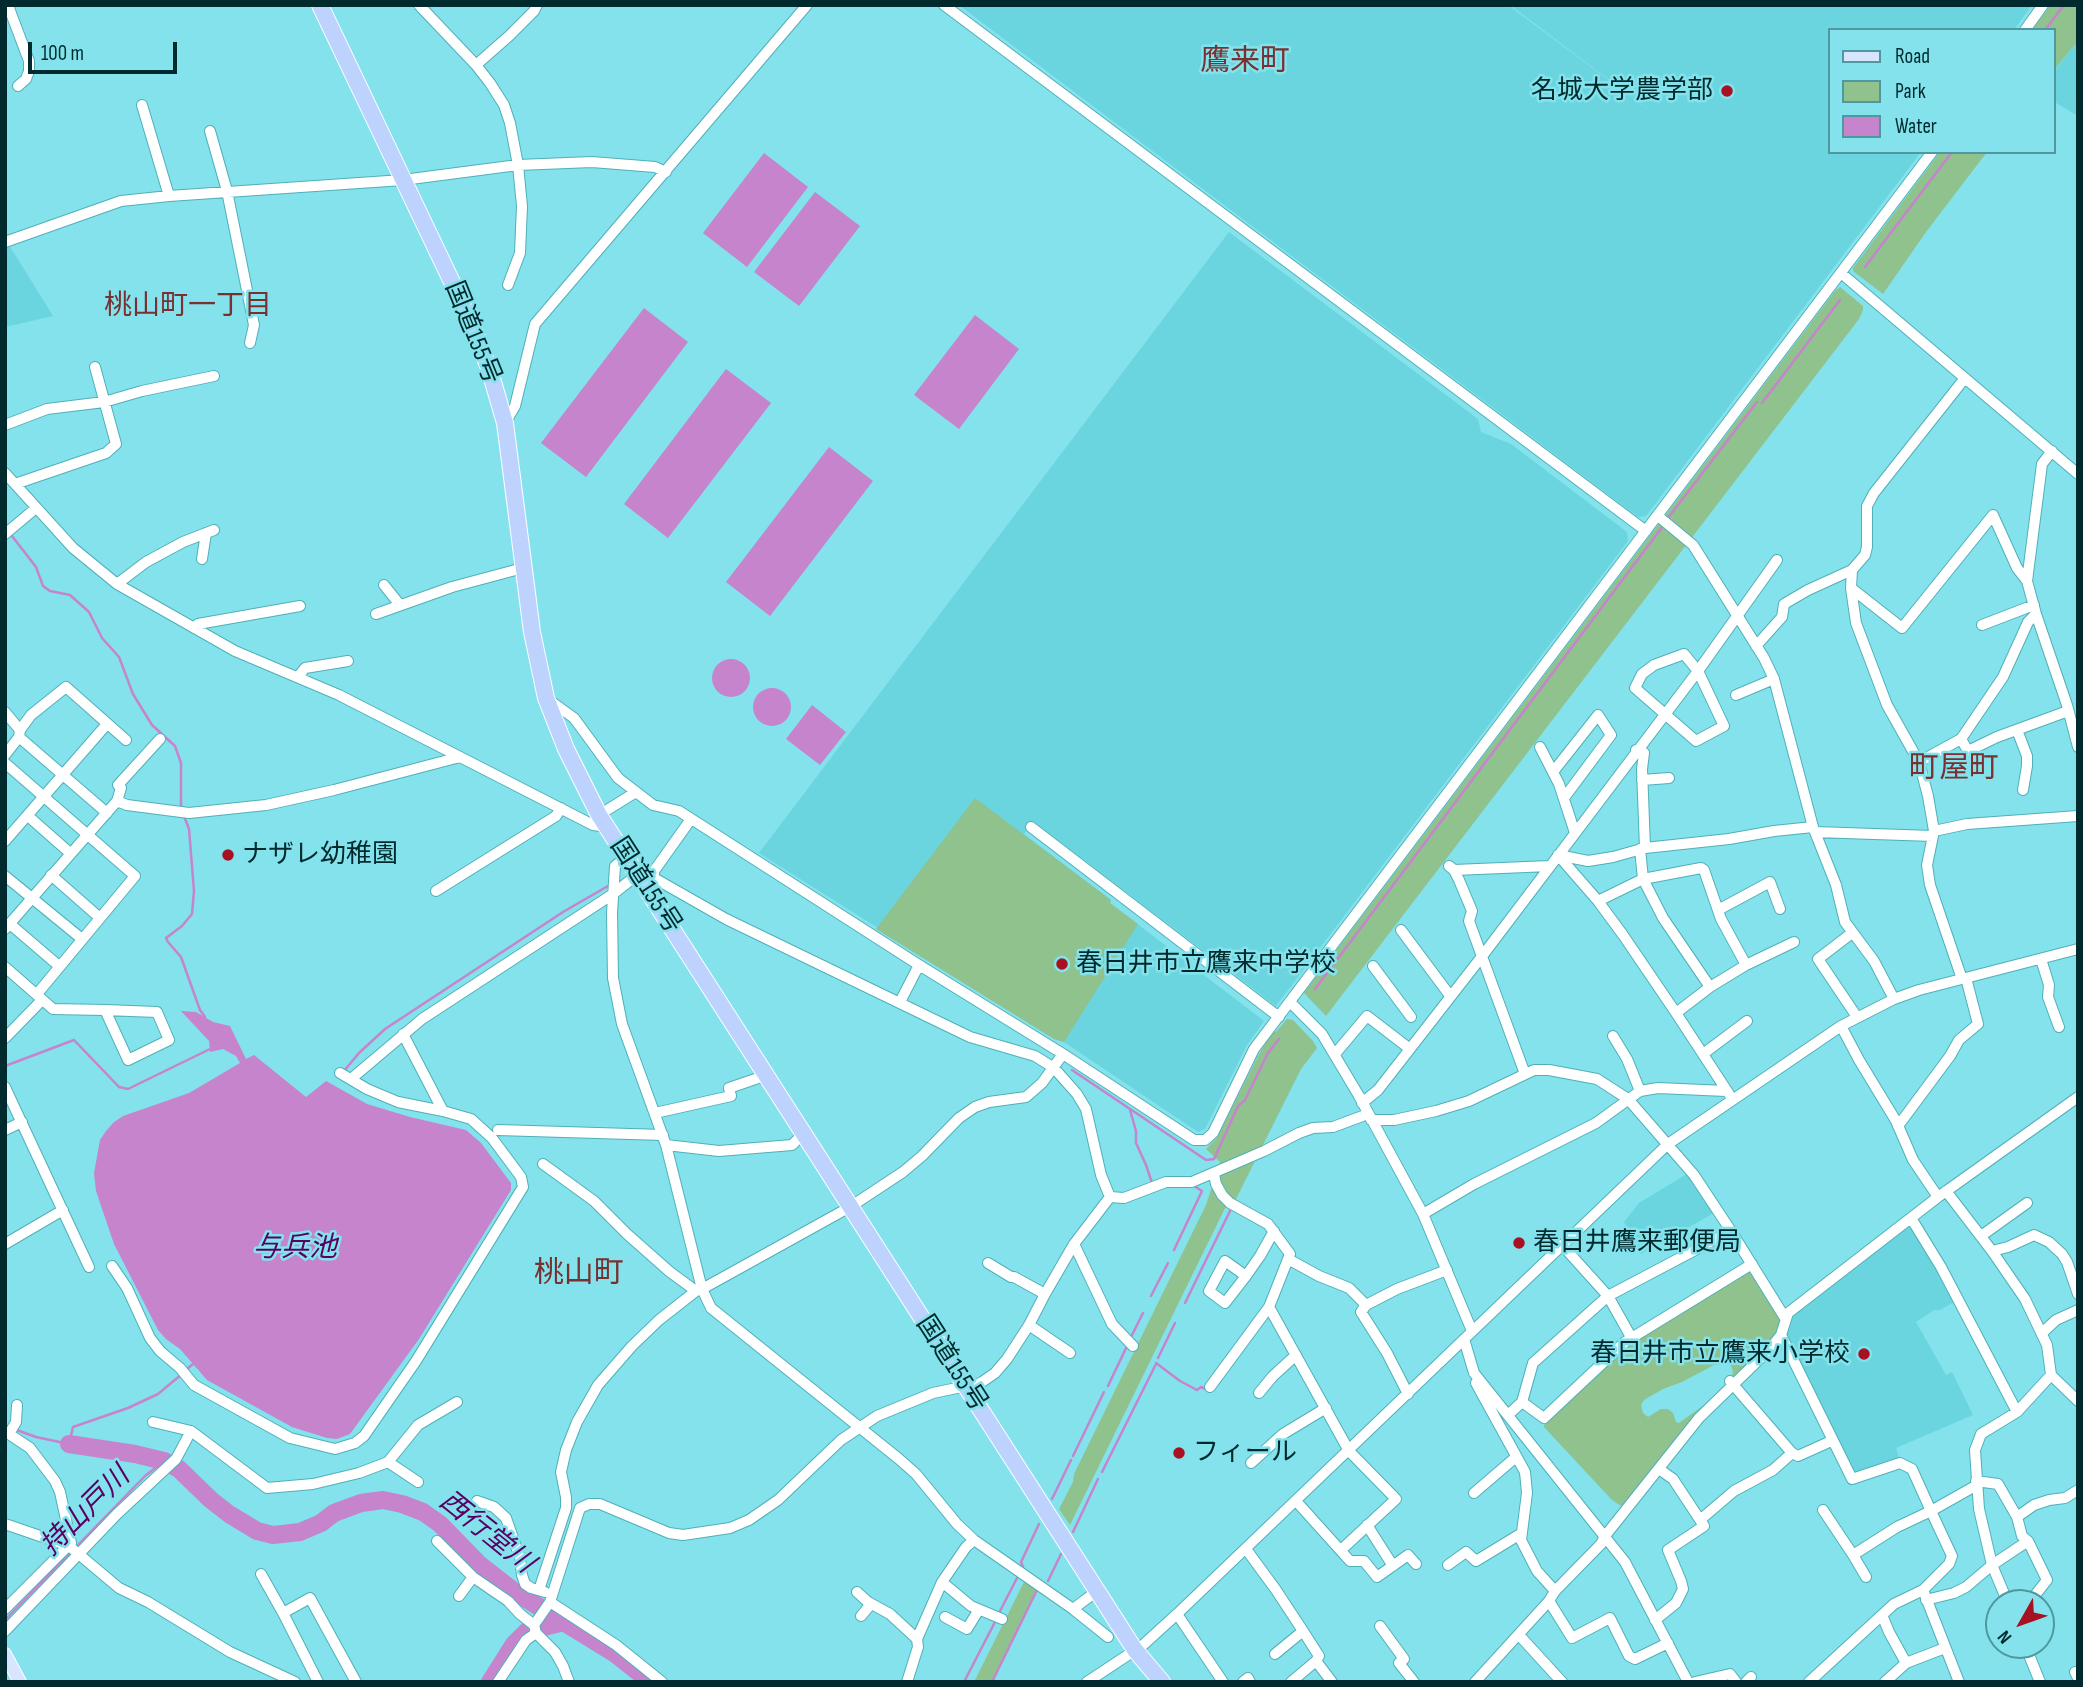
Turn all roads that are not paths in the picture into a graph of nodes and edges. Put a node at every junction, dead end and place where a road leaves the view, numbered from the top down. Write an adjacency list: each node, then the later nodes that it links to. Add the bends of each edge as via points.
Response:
1 (320, 5): 16 (highway, 国道155号)
2 (419, 5): 9 (street)
3 (537, 5): 9 (street)
4 (807, 5): 15 (street)
5 (944, 5): 37 (street)
6 (2043, 5): 8 (street)
7 (10, 8): 10 (street, via 29,61 26,79)
8 (2026, 28)
9 (476, 65): 14 (street, via 504,105)
10 (18, 86)
11 (142, 105): 18 (street)
12 (210, 131): 17 (street)
13 (1930, 154): 20 (street)
14 (518, 165): 15 (street, via 592,162); 16 (street); 21 (street, via 520,253)
15 (666, 172): 27 (street, via 535,324 515,406)
16 (402, 180): 17 (street); 27 (highway, 国道155号, via 471,322)
17 (227, 191): 18 (street); 22 (street, via 254,325)
18 (169, 196): 19 (street, via 121,201)
19 (5, 242)
20 (1841, 273): 25 (street); 36 (street)
21 (508, 285)
22 (250, 343)
23 (95, 367): 26 (street)
24 (214, 376): 26 (street)
25 (1965, 378): 31 (street); 42 (street, via 1874,493 1867,506 1865,555)
26 (104, 402): 28 (street, via 47,409); 30 (street)
27 (505, 423): 41 (highway, 国道155号)
28 (5, 425)
29 (128, 440): 30 (street)
30 (116, 444): 34 (street, via 106,453)
31 (2052, 452): 33 (street); 43 (street, via 2042,464)
32 (5, 473): 34 (street)
33 (2078, 474)
34 (15, 484): 35 (street)
35 (36, 508): 38 (street); 44 (street, via 73,548)
36 (1658, 516): 37 (street); 51 (street, via 1693,545)
37 (1646, 531): 134 (street)
38 (5, 534)
39 (202, 559): 44 (street, via 210,532 146,562)
40 (1777, 559): 51 (street)
41 (523, 568): 47 (street); 60 (highway, 国道155号)
42 (1852, 570): 46 (street); 54 (street, via 1784,604 1782,617)
43 (2027, 581): 46 (street, via 1993,515 1902,628); 49 (street)
44 (117, 584): 53 (street)
45 (384, 585): 47 (street)
46 (1851, 588): 75 (street, via 1856,623 1887,705)
47 (400, 605): 50 (street)
48 (300, 606): 53 (street)
49 (2035, 609): 52 (street); 61 (street); 68 (street, via 2003,677)
50 (376, 614)
51 (1737, 616): 54 (street); 56 (street)
52 (1982, 625)
53 (194, 628): 57 (street)
54 (1756, 646): 58 (street)
55 (348, 661): 57 (street, via 305,668)
56 (1698, 671): 63 (street); 63 (street, via 1684,654 1642,674 1635,688); 63 (street, via 1724,726 1696,741)
57 (298, 677): 74 (street)
58 (1774, 678): 59 (street); 93 (street)
59 (1736, 695)
60 (546, 698): 82 (street, via 574,718 618,778); 91 (highway, 国道155号, via 566,750)
61 (2068, 711): 65 (street); 71 (street)
62 (5, 712): 66 (street)
63 (1665, 713): 72 (street)
64 (107, 724): 66 (street, via 66,687 31,715); 69 (street); 78 (street)
65 (2017, 730): 68 (street, via 1968,751); 81 (street, via 2027,756)
66 (20, 733): 73 (street); 78 (street)
67 (160, 739): 85 (street, via 118,785)
68 (1961, 739): 75 (street)
69 (125, 740)
70 (1539, 747): 77 (street)
71 (2078, 747)
72 (1636, 750): 80 (street, via 1644,753); 94 (street)
73 (5, 755)
74 (460, 757): 85 (street, via 266,805 190,813); 86 (street)
75 (1919, 762): 96 (street)
76 (5, 763): 83 (street)
77 (1553, 772): 84 (street); 84 (street, via 1598,715 1611,735)
78 (63, 775): 83 (street); 87 (street)
79 (1669, 778): 80 (street)
80 (1642, 780): 98 (street)
81 (2023, 790)
82 (636, 792): 90 (street, via 653,805); 91 (street)
83 (44, 797): 88 (street); 95 (street)
84 (1564, 798): 94 (street)
85 (117, 801): 87 (street)
86 (561, 808): 91 (street, via 593,825); 107 (street, via 556,816)
87 (107, 813): 95 (street)
88 (28, 816): 97 (street); 99 (street)
89 (2078, 816): 96 (street, via 1968,824)
90 (691, 819): 105 (street); 123 (street)
91 (603, 821): 101 (highway, 国道155号)
92 (1031, 827): 137 (street)
93 (1814, 829): 96 (street); 98 (street); 117 (street)
94 (1574, 833): 100 (street)
95 (87, 834): 99 (street); 114 (street, via 135,876)
96 (1933, 834): 128 (street, via 1927,865 1930,885)
97 (6, 840)
98 (1643, 848): 100 (street, via 1588,861); 106 (street)
99 (70, 853): 103 (street)
100 (1558, 855): 102 (street); 110 (street)
101 (626, 857): 105 (highway, 国道155号); 108 (street, via 615,866)
102 (1550, 866): 121 (street); 121 (street, via 1452,868 1472,911 1469,921)
103 (51, 875): 109 (street); 114 (street)
104 (5, 876): 109 (street)
105 (645, 879): 108 (street); 133 (street); 152 (highway, 国道155号)
106 (1643, 879): 110 (street); 113 (street, via 1701,868); 129 (street, via 1663,918)
107 (436, 891)
108 (613, 894): 143 (street); 160 (street, via 613,978 622,1024)
109 (32, 897): 115 (street); 118 (street)
110 (1598, 901): 136 (street)
111 (5, 907): 115 (street)
112 (1780, 909): 113 (street, via 1770,882)
113 (1718, 911): 124 (street)
114 (100, 918): 118 (street)
115 (10, 923): 125 (street)
116 (1401, 930): 130 (street)
117 (1852, 933): 132 (street, via 1874,961); 139 (street, via 1818,959)
118 (82, 939): 125 (street)
119 (1794, 942): 124 (street)
120 (2078, 950): 122 (street)
121 (1483, 955): 146 (street); 151 (street)
122 (2041, 959): 128 (street); 142 (street)
123 (919, 965): 133 (street); 147 (street)
124 (1746, 965): 129 (street)
125 (59, 966): 131 (street)
126 (1373, 966): 138 (street)
127 (5, 967): 131 (street)
128 (1964, 979): 132 (street); 163 (street, via 1978,1024 1959,1040)
129 (1710, 987): 136 (street)
130 (1448, 993)
131 (39, 997): 135 (street, via 53,1009); 145 (street)
132 (1894, 999): 139 (street)
133 (900, 1002): 150 (street, via 970,1037 1035,1056)
134 (1290, 1002): 137 (street); 148 (street)
135 (104, 1010): 135 (street, via 157,1012 169,1040 128,1060)
136 (1676, 1013): 149 (street)
137 (1279, 1017): 147 (street, via 1254,1049 1213,1133 1205,1140 1194,1140)
138 (1411, 1017)
139 (1857, 1017): 141 (street)
140 (1747, 1021): 149 (street)
141 (1841, 1026): 155 (street); 163 (street)
142 (2059, 1027)
143 (403, 1034): 159 (street); 159 (street, via 346,1076 398,1102)
144 (1613, 1036): 154 (street)
145 (5, 1038)
146 (1410, 1049): 148 (street, via 1367,1016); 158 (street)
147 (1063, 1054): 150 (street)
148 (1335, 1054): 158 (street)
149 (1703, 1055): 155 (street)
150 (1054, 1068): 172 (street, via 1086,1109); 174 (street, via 1026,1097 975,1107 922,1156)
151 (1525, 1074): 157 (street, via 1549,1070 1597,1079); 161 (street, via 1436,1111 1394,1120)
152 (767, 1075): 160 (street, via 729,1087 731,1096); 166 (highway, 国道155号)
153 (5, 1087): 162 (street)
154 (1640, 1091): 155 (street, via 1658,1088); 157 (street)
155 (1729, 1095): 168 (street)
156 (2078, 1097): 171 (street)
157 (1628, 1099): 168 (street); 176 (street, via 1596,1123)
158 (1362, 1103): 161 (street)
159 (443, 1111): 188 (street, via 471,1119 492,1138 521,1177 523,1187 416,1362 355,1443 335,1449 290,1438 194,1385 150,1338)
160 (655, 1113): 167 (street)
161 (1370, 1117): 170 (street, via 1299,1133); 176 (street)
162 (22, 1122): 164 (street); 175 (street)
163 (1898, 1126): 171 (street, via 1913,1160)
164 (5, 1130)
165 (498, 1130): 167 (street)
166 (803, 1134): 167 (street, via 792,1145 719,1151); 174 (highway, 国道155号)
167 (664, 1140): 192 (street)
168 (1668, 1144): 179 (street); 183 (street)
169 (543, 1164): 192 (street, via 594,1201 670,1272)
170 (1214, 1174): 172 (street, via 1192,1182 1166,1182 1124,1198); 178 (street, via 1219,1191 1230,1203)
171 (1942, 1194): 177 (street); 180 (street)
172 (1110, 1197): 182 (street)
173 (2027, 1203): 180 (street)
174 (850, 1207): 192 (street); 212 (highway, 国道155号)
175 (62, 1210): 181 (street); 189 (street)
176 (1423, 1214): 190 (street)
177 (1911, 1218): 199 (street); 221 (street)
178 (1274, 1231): 185 (street, via 1290,1254); 191 (street)
179 (1731, 1231): 187 (street); 195 (street)
180 (1981, 1236): 184 (street)
181 (5, 1244)
182 (1074, 1244): 193 (street); 205 (street, via 1111,1324)
183 (1562, 1245): 195 (street); 202 (street)
184 (1992, 1251): 194 (street, via 2034,1235 2049,1242 2067,1262); 201 (street)
185 (1288, 1259): 196 (street, via 1349,1288); 197 (street)
186 (988, 1263): 193 (street)
187 (1752, 1264): 199 (street); 204 (street)
188 (112, 1266)
189 (89, 1267)
190 (1447, 1270): 196 (street); 202 (street)
191 (1246, 1276)
192 (699, 1290): 224 (street, via 711,1308); 267 (street, via 632,1346 598,1385 577,1422 561,1472 566,1507)
193 (1045, 1294): 200 (street)
194 (2078, 1294)
195 (1608, 1296): 204 (street); 218 (street, via 1533,1363)
196 (1366, 1304): 215 (street, via 1362,1312)
197 (1269, 1307): 207 (street); 211 (street)
198 (2078, 1310): 201 (street, via 2056,1320)
199 (1785, 1318): 203 (street)
200 (1029, 1325): 206 (street); 212 (street, via 995,1373)
201 (2042, 1334): 209 (street)
202 (1468, 1335): 208 (street); 215 (street)
203 (1781, 1335): 210 (street); 226 (street)
204 (1632, 1338): 218 (street, via 1545,1418)
205 (1133, 1346)
206 (1070, 1353)
207 (1296, 1355): 214 (street); 220 (street)
208 (1474, 1373): 222 (street); 229 (street)
209 (2052, 1375): 213 (street); 221 (street)
210 (1731, 1381): 228 (street); 232 (street)
211 (1210, 1387)
212 (967, 1388): 224 (street, via 933,1393); 265 (highway, 国道155号)
213 (2073, 1389): 216 (street)
214 (1259, 1393)
215 (1408, 1394): 227 (street)
216 (2078, 1401)
217 (457, 1402): 230 (street, via 418,1425)
218 (1522, 1402): 222 (street)
219 (17, 1405): 250 (street, via 16,1422 9,1434 30,1448 55,1481)
220 (1326, 1409): 227 (street); 231 (street, via 1283,1434)
221 (2017, 1412): 234 (street, via 1977,1441)
222 (1508, 1415): 246 (street)
223 (153, 1422): 225 (street)
224 (859, 1427): 247 (street, via 916,1474); 267 (street, via 778,1500 730,1528 683,1535 600,1504 580,1508)
225 (191, 1431): 230 (street, via 267,1488 359,1474); 253 (street, via 176,1459)
226 (1833, 1442): 228 (street, via 1798,1457); 240 (street, via 1852,1479 1900,1463 1912,1469)
227 (1349, 1451): 238 (street); 244 (street, via 1396,1499)
228 (1792, 1453): 242 (street)
229 (1516, 1457): 236 (street); 245 (street, via 1525,1472 1527,1493)
230 (388, 1462): 233 (street)
231 (1251, 1463)
232 (1659, 1469): 242 (street, via 1674,1479); 246 (street)
233 (418, 1482)
234 (1977, 1483): 240 (street); 241 (street, via 1998,1484); 257 (street)
235 (2078, 1490): 241 (street, via 2034,1505)
236 (1474, 1493)
237 (477, 1501): 267 (street, via 506,1518 525,1584)
238 (1296, 1501): 251 (street); 252 (street)
239 (1823, 1510): 254 (street)
240 (1931, 1511): 254 (street); 268 (street, via 1952,1556)
241 (2017, 1517): 249 (street)
242 (1700, 1520): 281 (street, via 1704,1526 1668,1550 1683,1589 1676,1603)
243 (5, 1524): 250 (street)
244 (1367, 1525): 252 (street); 258 (street)
245 (1522, 1533): 256 (street, via 1476,1561 1466,1552); 270 (street, via 1521,1540)
246 (1605, 1536): 270 (street); 281 (street, via 1625,1562)
247 (974, 1539): 262 (street); 273 (street)
248 (438, 1541): 260 (street)
249 (2028, 1541): 257 (street); 264 (street, via 2047,1580)
250 (69, 1546): 253 (street); 272 (street)
251 (1246, 1549): 276 (street); 285 (street)
252 (1340, 1550): 258 (street, via 1350,1561 1364,1561 1377,1577)
253 (80, 1553): 284 (street); 298 (street, via 120,1588 230,1652)
254 (1853, 1555): 261 (street)
255 (1416, 1564): 258 (street, via 1408,1555)
256 (1448, 1565)
257 (1992, 1565): 263 (street); 268 (street, via 1954,1593)
258 (1393, 1566)
259 (261, 1574): 275 (street)
260 (473, 1577): 269 (street); 283 (street, via 508,1601)
261 (1866, 1577)
262 (942, 1581): 274 (street); 288 (street)
263 (2002, 1589)
264 (2040, 1589)
265 (1097, 1591): 273 (street); 291 (highway, 国道155号)
266 (857, 1592): 271 (street)
267 (547, 1595): 283 (street); 303 (street)
268 (1924, 1595): 277 (street, via 1894,1604); 290 (street)
269 (460, 1596)
270 (1552, 1596): 286 (street); 289 (street, via 1572,1638 1610,1618 1629,1656 1635,1659)
271 (871, 1604): 278 (street); 288 (street)
272 (5, 1609)
273 (1073, 1609): 287 (street)
274 (978, 1611): 279 (street, via 967,1629); 280 (street)
275 (283, 1613): 299 (street); 300 (street, via 310,1598)
276 (1177, 1614): 291 (street); 307 (street)
277 (1882, 1615): 296 (street); 318 (street)
278 (861, 1616)
279 (945, 1617)
280 (1002, 1619)
281 (1655, 1619): 289 (street)
282 (1380, 1626): 312 (street)
283 (535, 1629): 301 (street); 302 (street, via 564,1665)
284 (5, 1631)
285 (1303, 1631): 293 (street); 295 (street, via 1319,1656)
286 (1519, 1635): 313 (street); 314 (street)
287 (1108, 1637)
288 (918, 1639): 304 (street)
289 (1668, 1643): 315 (street)
290 (1945, 1648): 296 (street); 320 (street)
291 (1135, 1650): 305 (street); 306 (highway, 国道155号)
292 (5, 1654): 297 (main road)
293 (1275, 1654)
294 (2031, 1659): 321 (street)
295 (1316, 1661): 310 (street); 311 (street)
296 (1906, 1663): 319 (street)
297 (20, 1682)
298 (295, 1682)
299 (318, 1682)
300 (356, 1682)
301 (498, 1682)
302 (569, 1682)
303 (662, 1682)
304 (907, 1682)
305 (1087, 1682)
306 (1162, 1682)
307 (1223, 1682)
308 (1243, 1682): 309 (street, via 1248,1678)
309 (1250, 1682)
310 (1292, 1682)
311 (1332, 1682)
312 (1414, 1682)
313 (1475, 1682)
314 (1562, 1682)
315 (1688, 1682)
316 (1695, 1682): 317 (street, via 1730,1674)
317 (1736, 1682)
318 (1809, 1682)
319 (1885, 1682)
320 (1959, 1682)
321 (2040, 1682)

